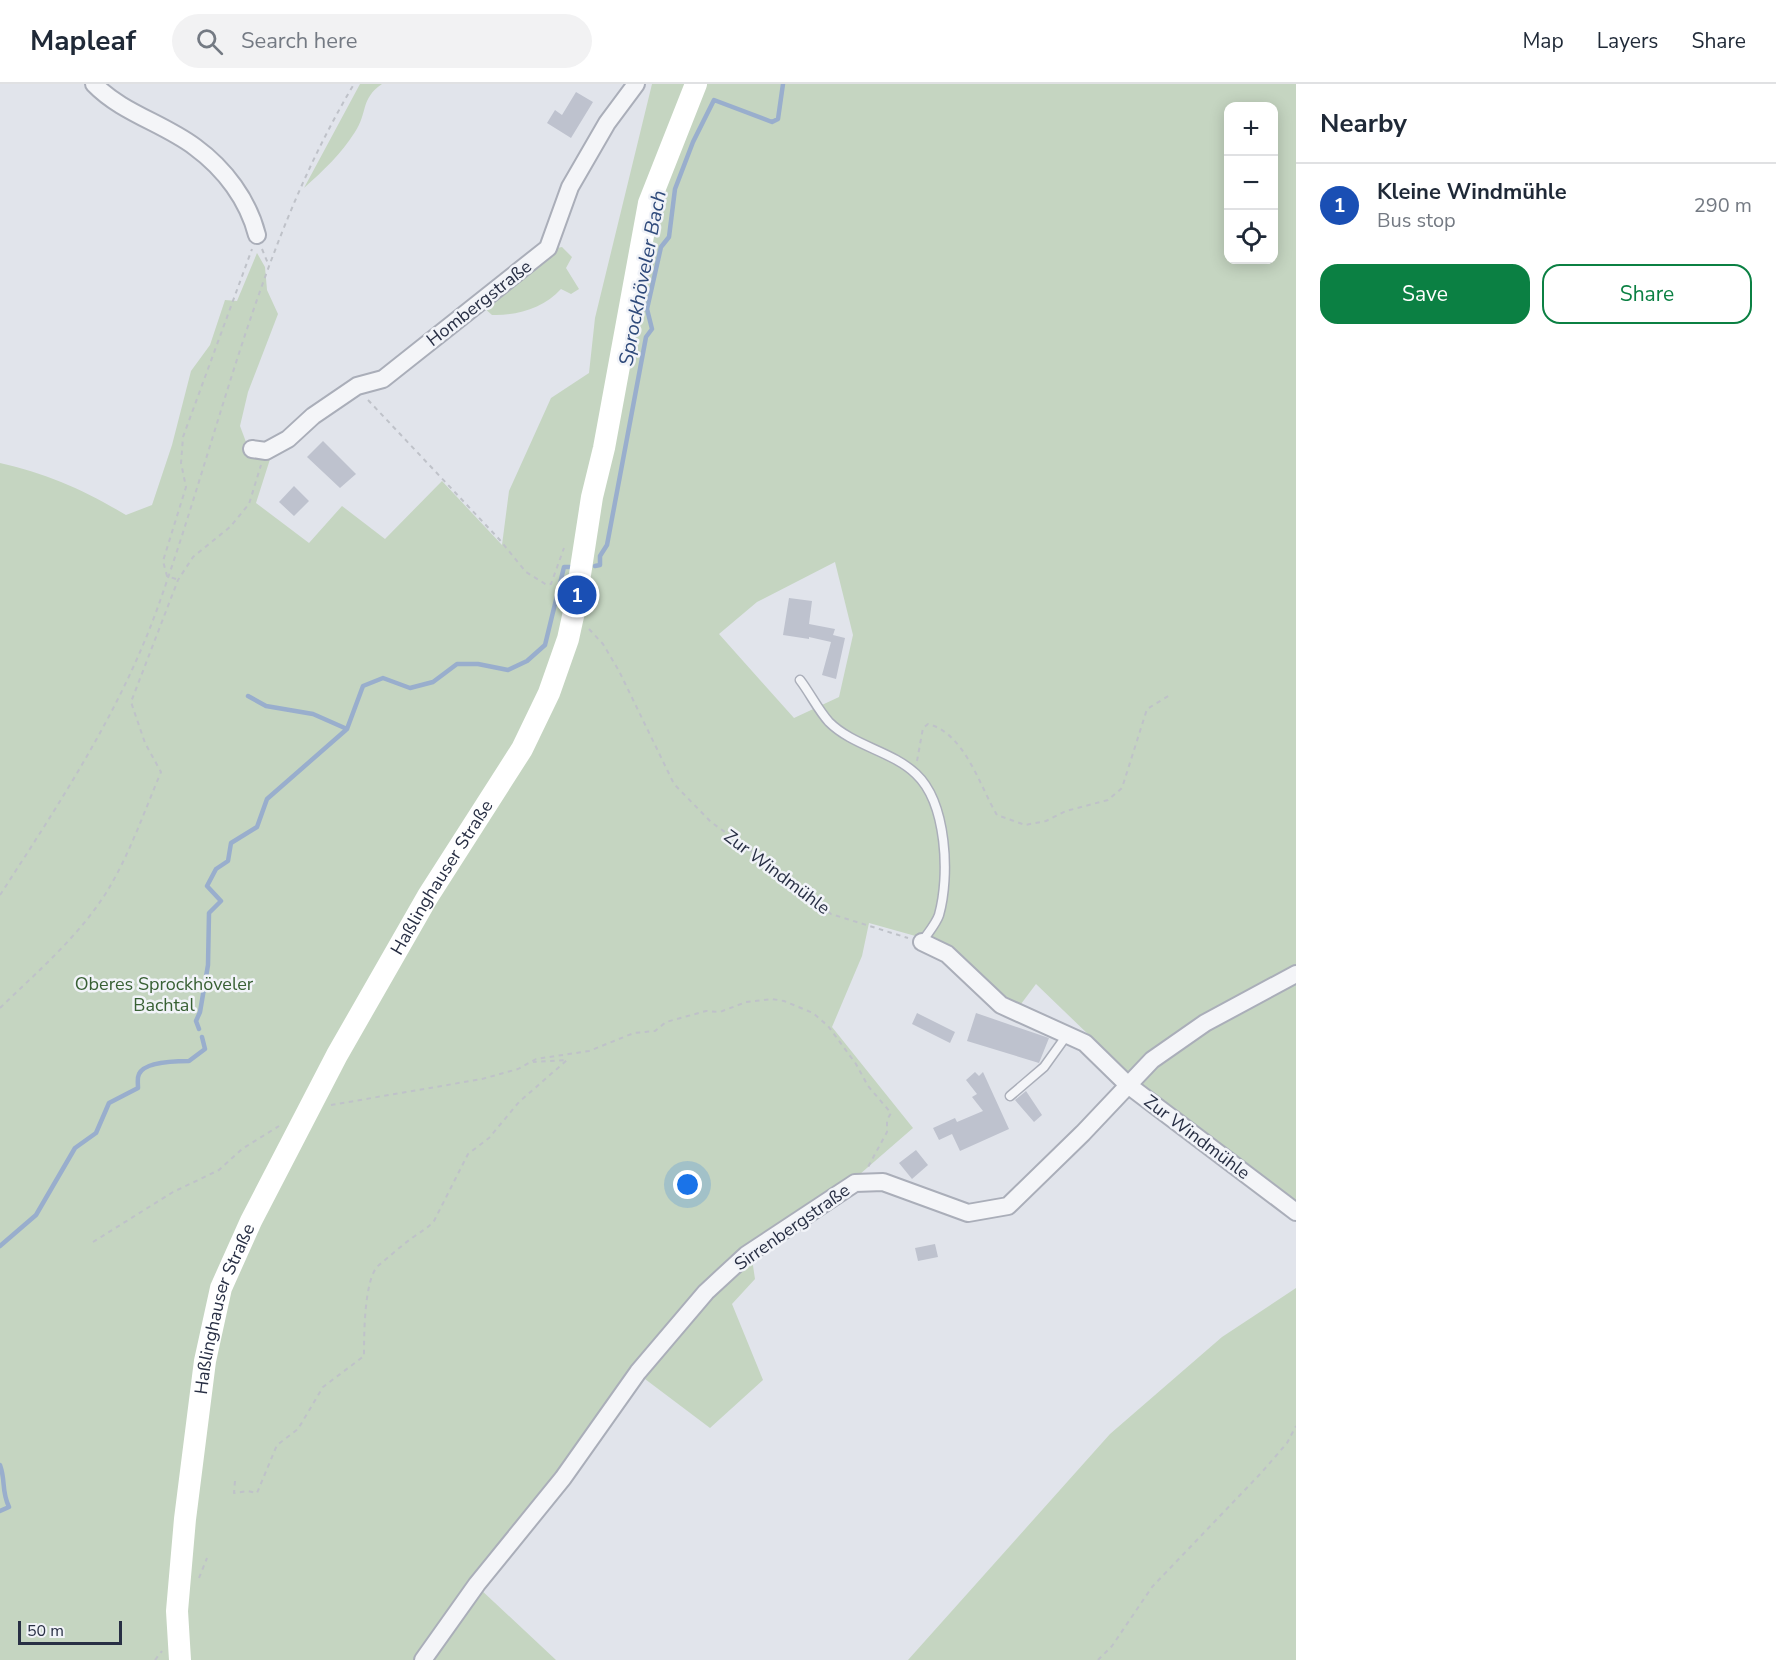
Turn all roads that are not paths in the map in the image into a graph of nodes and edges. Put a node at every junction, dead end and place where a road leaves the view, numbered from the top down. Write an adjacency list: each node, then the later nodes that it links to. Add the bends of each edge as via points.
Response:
1 (94, 84): 4 (street, via 128,110 195,147 222,172 243,198)
2 (636, 84): 5 (street, Hombergstraße, via 607,123 570,187 548,249 383,379 357,386 313,416 288,439)
3 (696, 84): 13 (main road, Haßlinghauser Straße, via 649,203 592,497 575,607 549,693 522,749 392,955 305,1114 221,1288 179,1569)
4 (257, 235)
5 (259, 450)
6 (800, 680): 7 (lane, via 829,722 915,773 936,805 943,839 943,885 938,916)
7 (922, 942): 9 (street, Zur Windmühle, via 947,954 1001,1005)
8 (1296, 974): 10 (street, Sirrenbergstraße, via 1179,1040)
9 (1067, 1035): 10 (street, Zur Windmühle, via 1085,1043); 11 (lane, via 1044,1067)
10 (1128, 1085): 12 (street, Zur Windmühle); 14 (street, Sirrenbergstraße, via 1008,1206 968,1213 883,1182 855,1183 746,1255 706,1292 638,1372 563,1478 477,1584)
11 (1010, 1096)
12 (1296, 1212)
13 (180, 1660)
14 (423, 1660)

